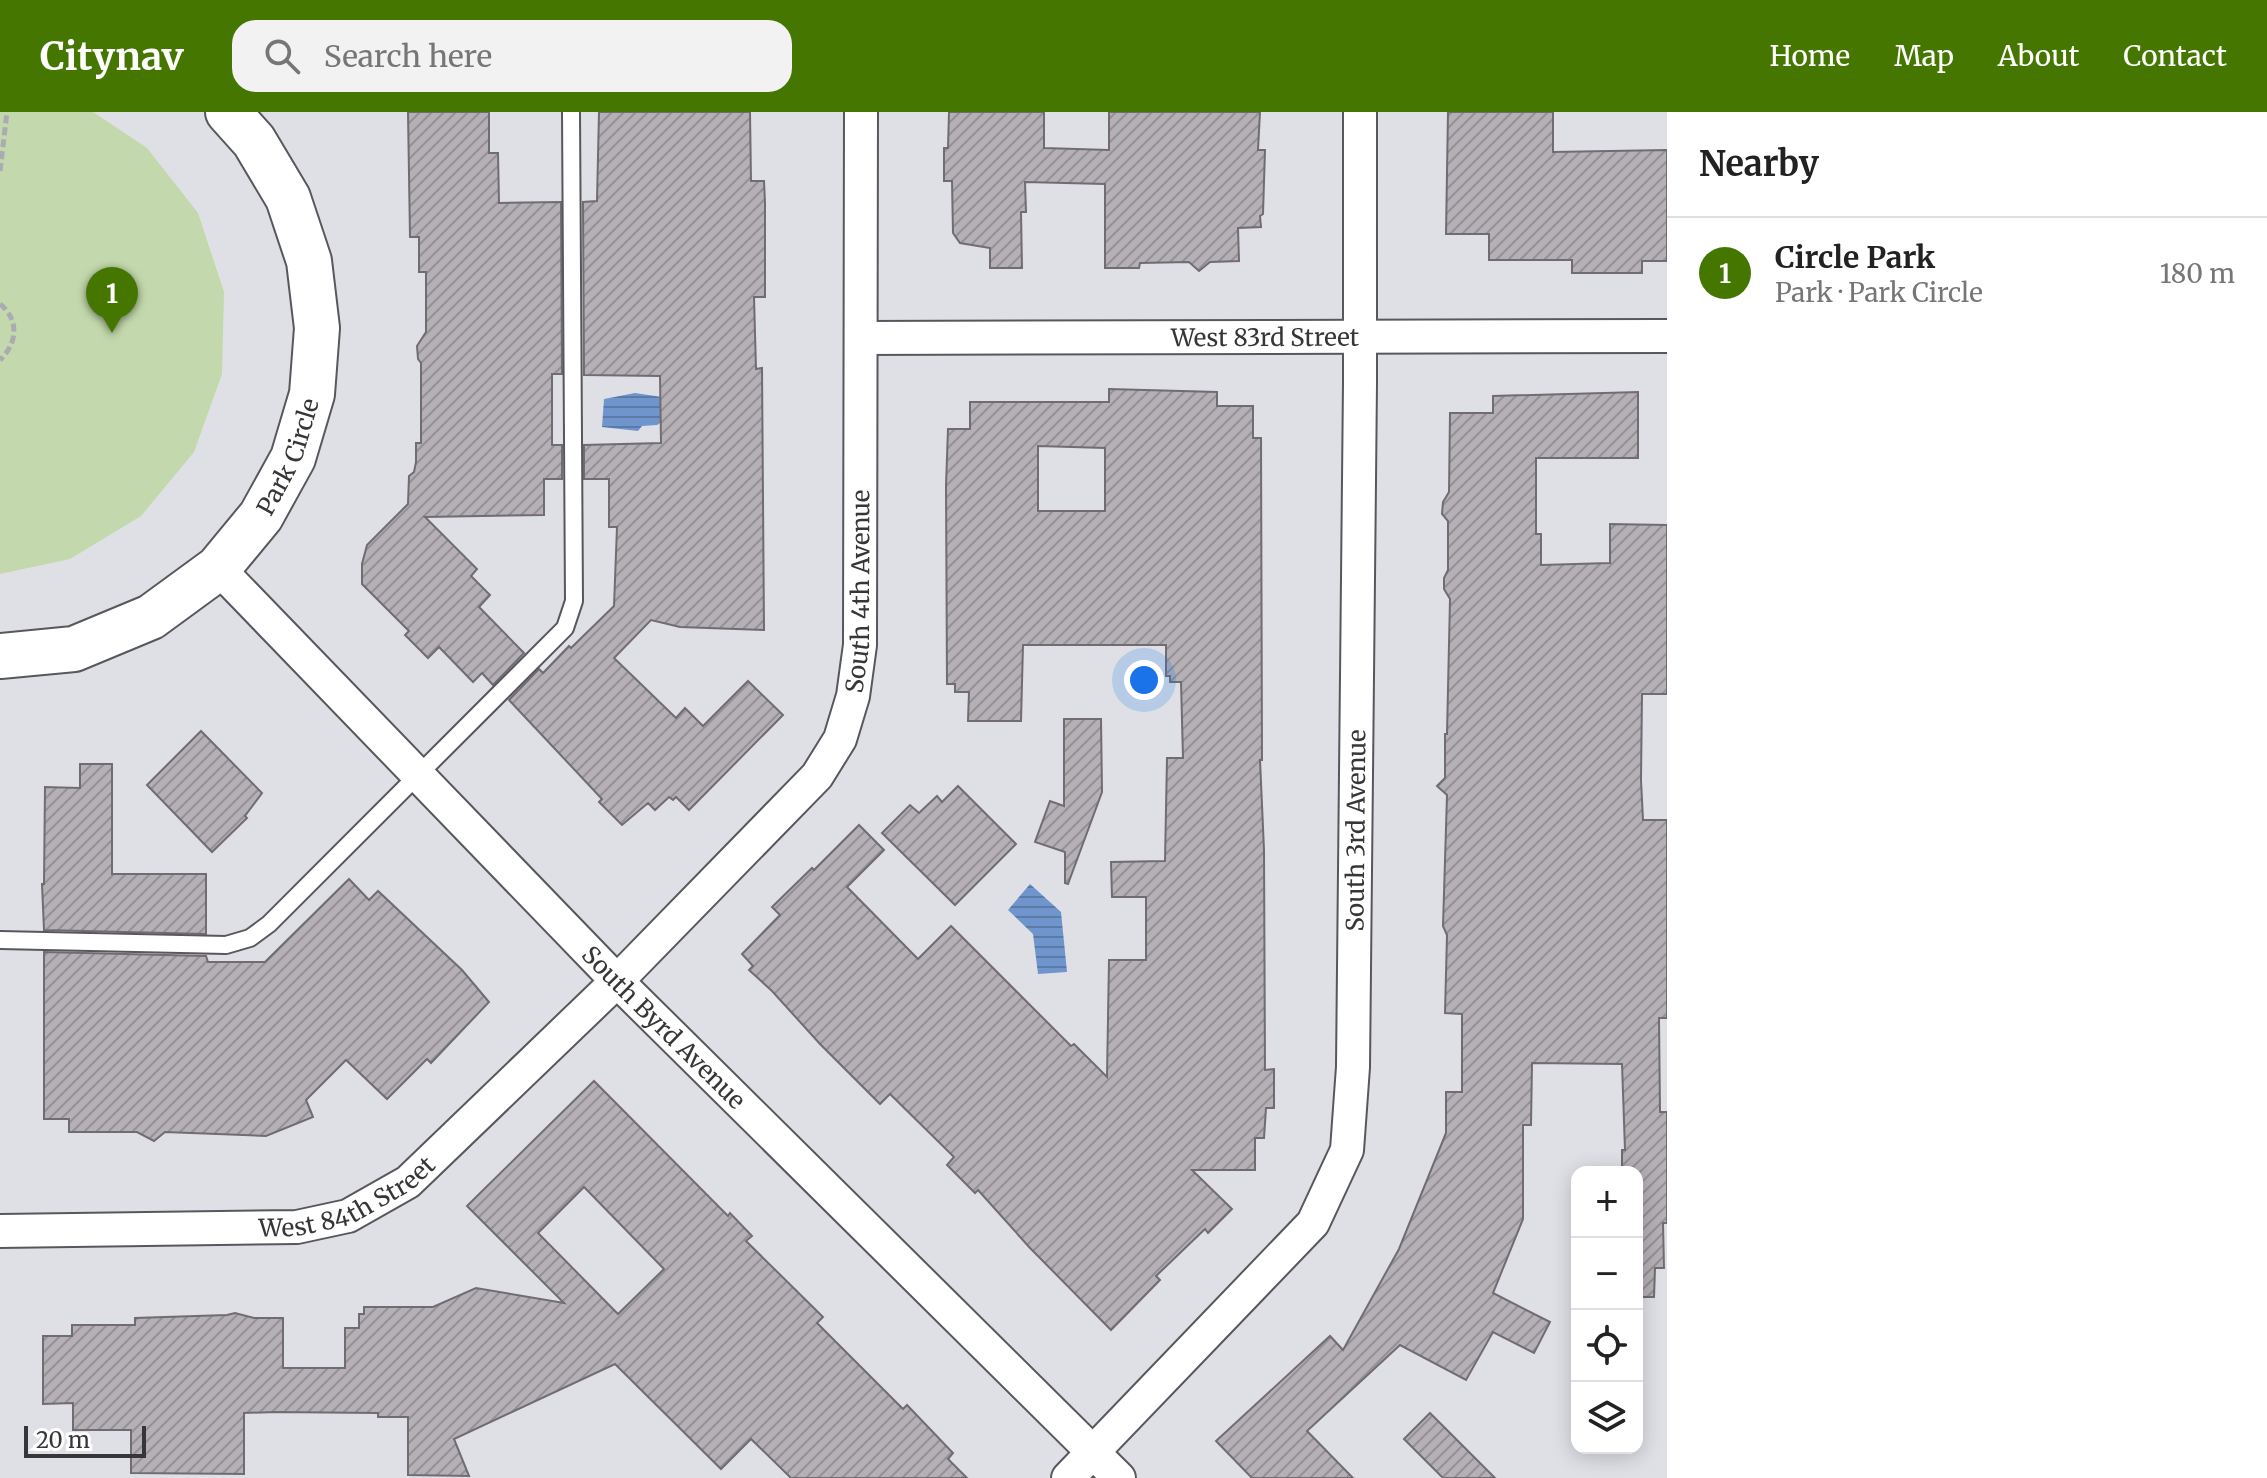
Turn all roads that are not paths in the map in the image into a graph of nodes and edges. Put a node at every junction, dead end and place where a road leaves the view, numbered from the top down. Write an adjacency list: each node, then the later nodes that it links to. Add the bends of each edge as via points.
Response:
1 (228, 112): 8 (street, Park Circle, via 254,141 288,198 309,261 317,328 312,394 293,458 261,516)
2 (571, 112): 10 (lane, via 574,601 565,628)
3 (861, 112): 7 (street, South 4th Avenue)
4 (1360, 112): 6 (street, South 3rd Avenue)
5 (1667, 336): 6 (street, West 83rd Street)
6 (1360, 337): 7 (street, West 83rd Street); 14 (street, South 3rd Avenue, via 1353,1067 1347,1150 1313,1223)
7 (861, 338): 12 (street, South 4th Avenue, via 860,645 840,739 817,776)
8 (218, 568): 9 (street, Park Circle, via 151,617 74,649); 10 (street, South Byrd Avenue)
9 (0, 656)
10 (417, 775): 11 (lane, via 250,938 226,945); 12 (street, South Byrd Avenue)
11 (0, 940)
12 (617, 981): 13 (street, West 84th Street, via 408,1182 348,1216 297,1227); 14 (street, South Byrd Avenue)
13 (0, 1231)
14 (1094, 1453): 15 (street, South 3rd Avenue); 16 (street, South Byrd Avenue)
15 (1068, 1478)
16 (1119, 1478)

